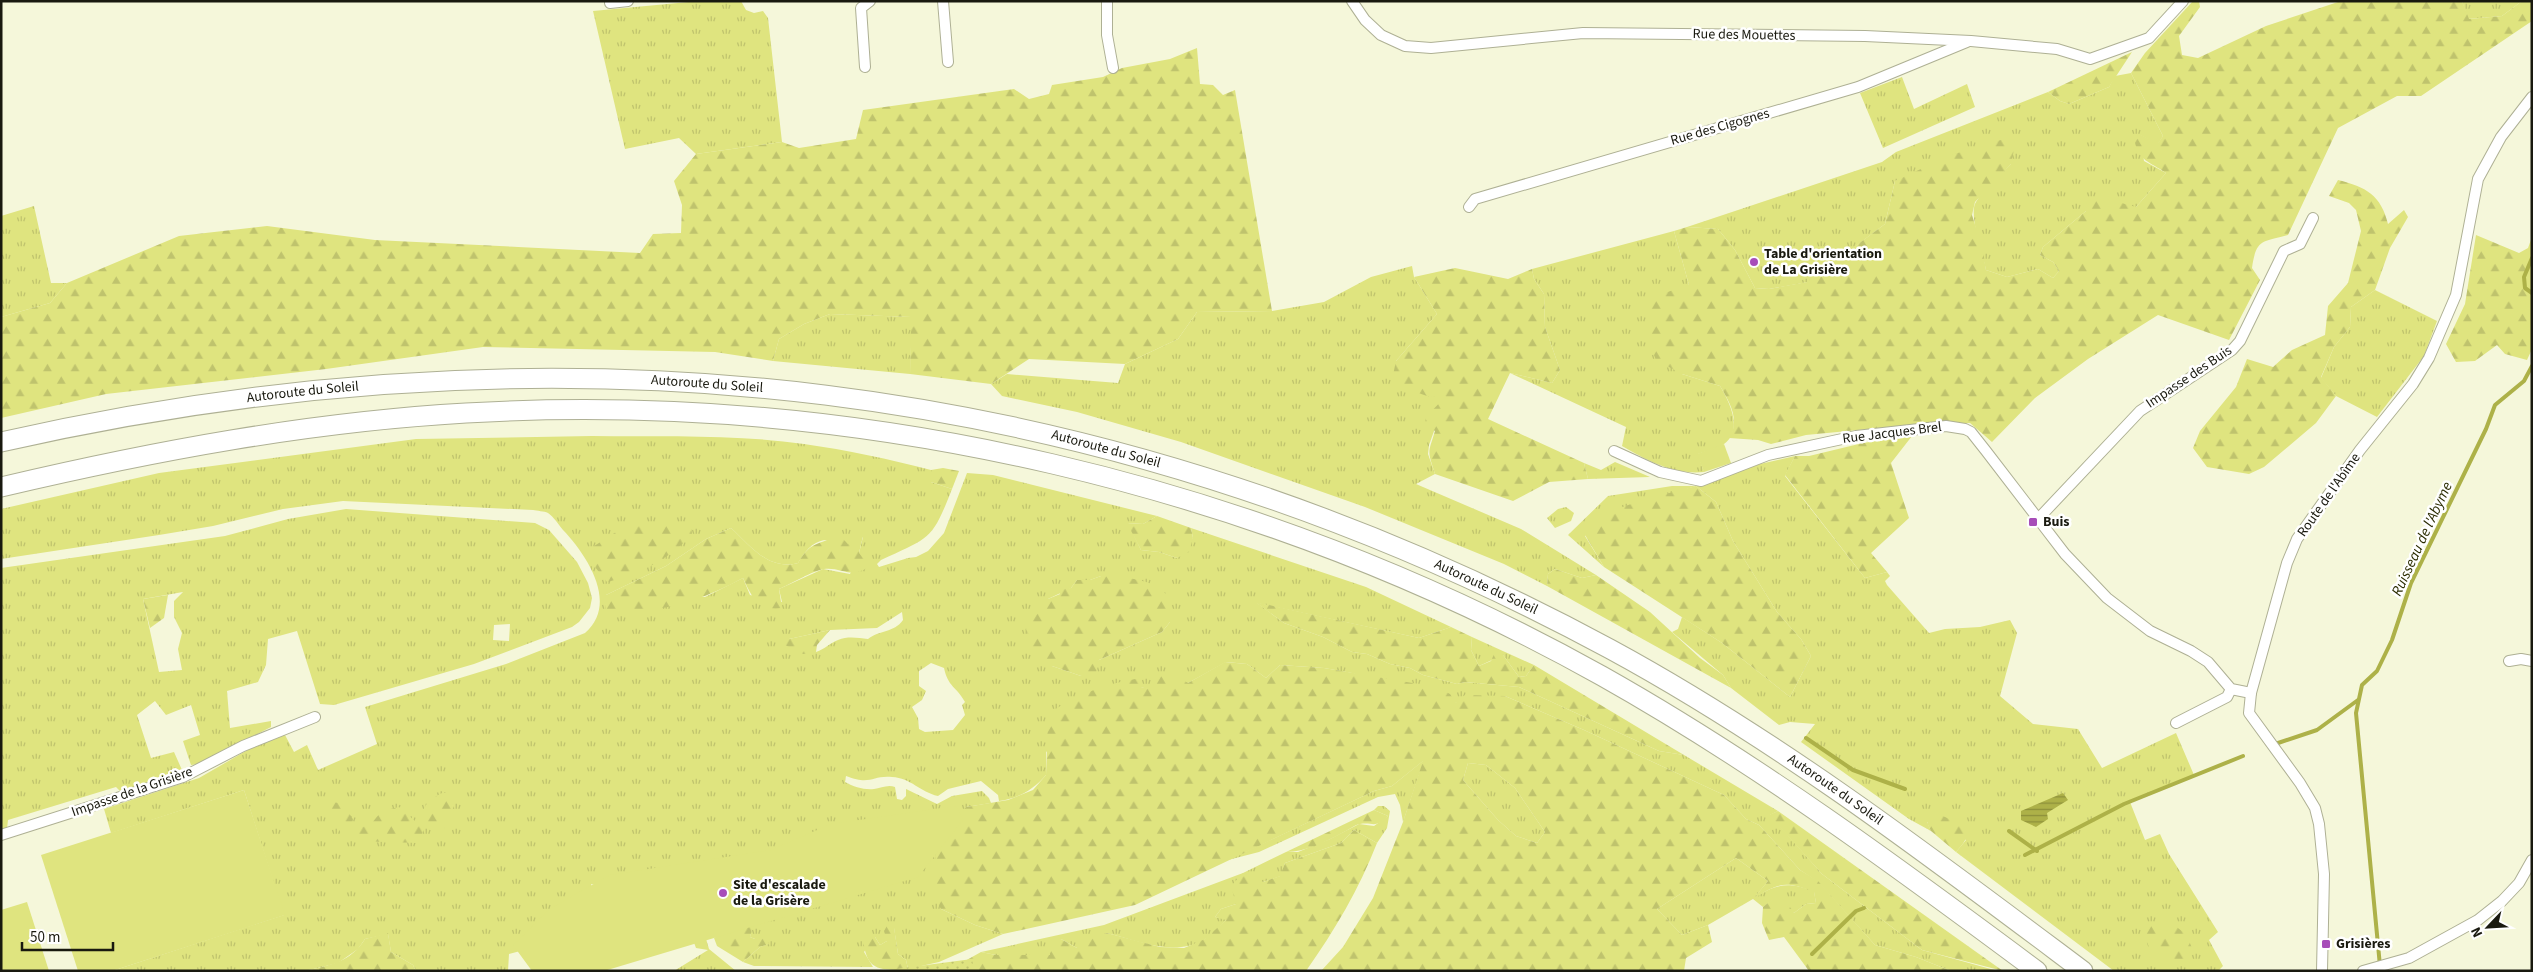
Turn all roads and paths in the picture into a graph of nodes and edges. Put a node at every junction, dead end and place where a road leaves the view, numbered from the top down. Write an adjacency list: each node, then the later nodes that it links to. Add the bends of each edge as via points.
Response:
1 (628, 1): 7 (street)
2 (870, 1): 10 (street, via 860,8)
3 (943, 1): 9 (street)
4 (1107, 1): 11 (street, via 1107,35)
5 (1352, 1): 8 (street, Rue des Mouettes, via 1381,35 1405,46 1431,48 1583,33 1865,36)
6 (2183, 1): 8 (street, Rue des Mouettes, via 2148,38 2090,59 2057,49)
7 (610, 3)
8 (1971, 41): 13 (street, Rue des Cigognes, via 1858,87 1475,199)
9 (948, 62)
10 (865, 67)
11 (1113, 68)
12 (2532, 97): 22 (street, Route de l'Abîme, via 2501,137 2478,179 2456,295 2429,358 2297,539 2287,562)
13 (1469, 207)
14 (2313, 218): 18 (street, Impasse des Buis, via 2300,244 2284,251 2240,341 2232,350 2140,411)
15 (1, 442): 29 (highway, Autoroute du Soleil, via 171,409 291,393 454,380 549,377 666,380 810,392 950,413 1086,443 1216,480 1372,536 1489,587 1616,652 1733,722 1812,775)
16 (1614, 452): 18 (street, Rue Jacques Brel, via 1660,472 1701,481 1768,455 1856,436 1946,426 1971,432)
17 (1, 487): 28 (highway, Autoroute du Soleil, via 148,455 299,430 465,413 561,409 727,414 812,421 963,444 1079,470 1203,504 1353,558 1491,619 1597,674 1791,793)
18 (2038, 519): 21 (street, Rue Jacques Brel, via 2065,554 2107,598 2150,631 2208,662)
19 (2509, 661): 20 (street)
20 (2532, 661)
21 (2231, 690): 22 (street); 24 (street, via 2227,697)
22 (2251, 693): 30 (street, Route de l'Abîme, via 2250,712 2300,783 2315,808 2320,824 2324,874)
23 (315, 717): 25 (street, Impasse de la Grisière, via 243,746 183,776)
24 (2176, 723)
25 (1, 835)
26 (2532, 860): 27 (street, via 2519,883 2478,920 2427,950)
27 (2368, 969)
28 (2037, 971)
29 (2083, 971)
30 (2322, 971)

